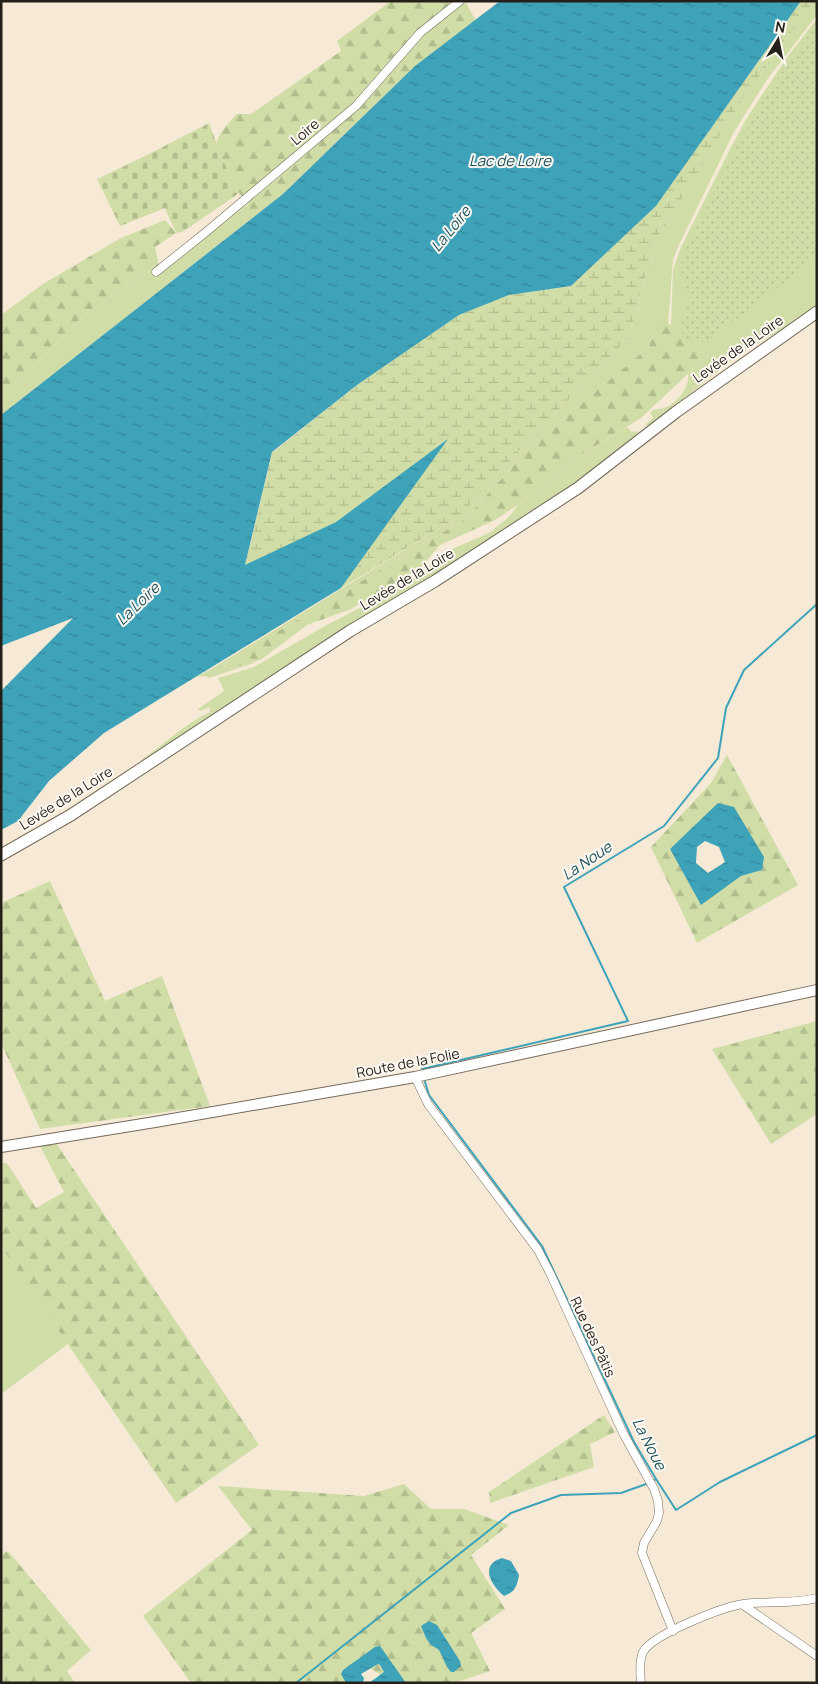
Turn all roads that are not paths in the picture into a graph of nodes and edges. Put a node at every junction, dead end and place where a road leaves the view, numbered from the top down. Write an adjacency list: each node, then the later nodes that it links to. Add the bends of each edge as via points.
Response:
1 (460, 1): 2 (street, Loire, via 420,33 356,106)
2 (156, 272)
3 (817, 312): 4 (main road, Levée de la Loire, via 676,412 578,488 350,630 71,815)
4 (1, 855)
5 (817, 990): 6 (street, Route de la Folie)
6 (415, 1077): 7 (street, Route de la Folie); 10 (street, Rue des Pâtis, via 428,1104 538,1250 623,1433 654,1489 660,1521 644,1543 642,1554)
7 (1, 1147)
8 (817, 1598): 9 (street)
9 (743, 1604): 10 (street, via 712,1613); 11 (street)
10 (672, 1631): 12 (street, via 643,1652)
11 (817, 1656)
12 (640, 1683)

